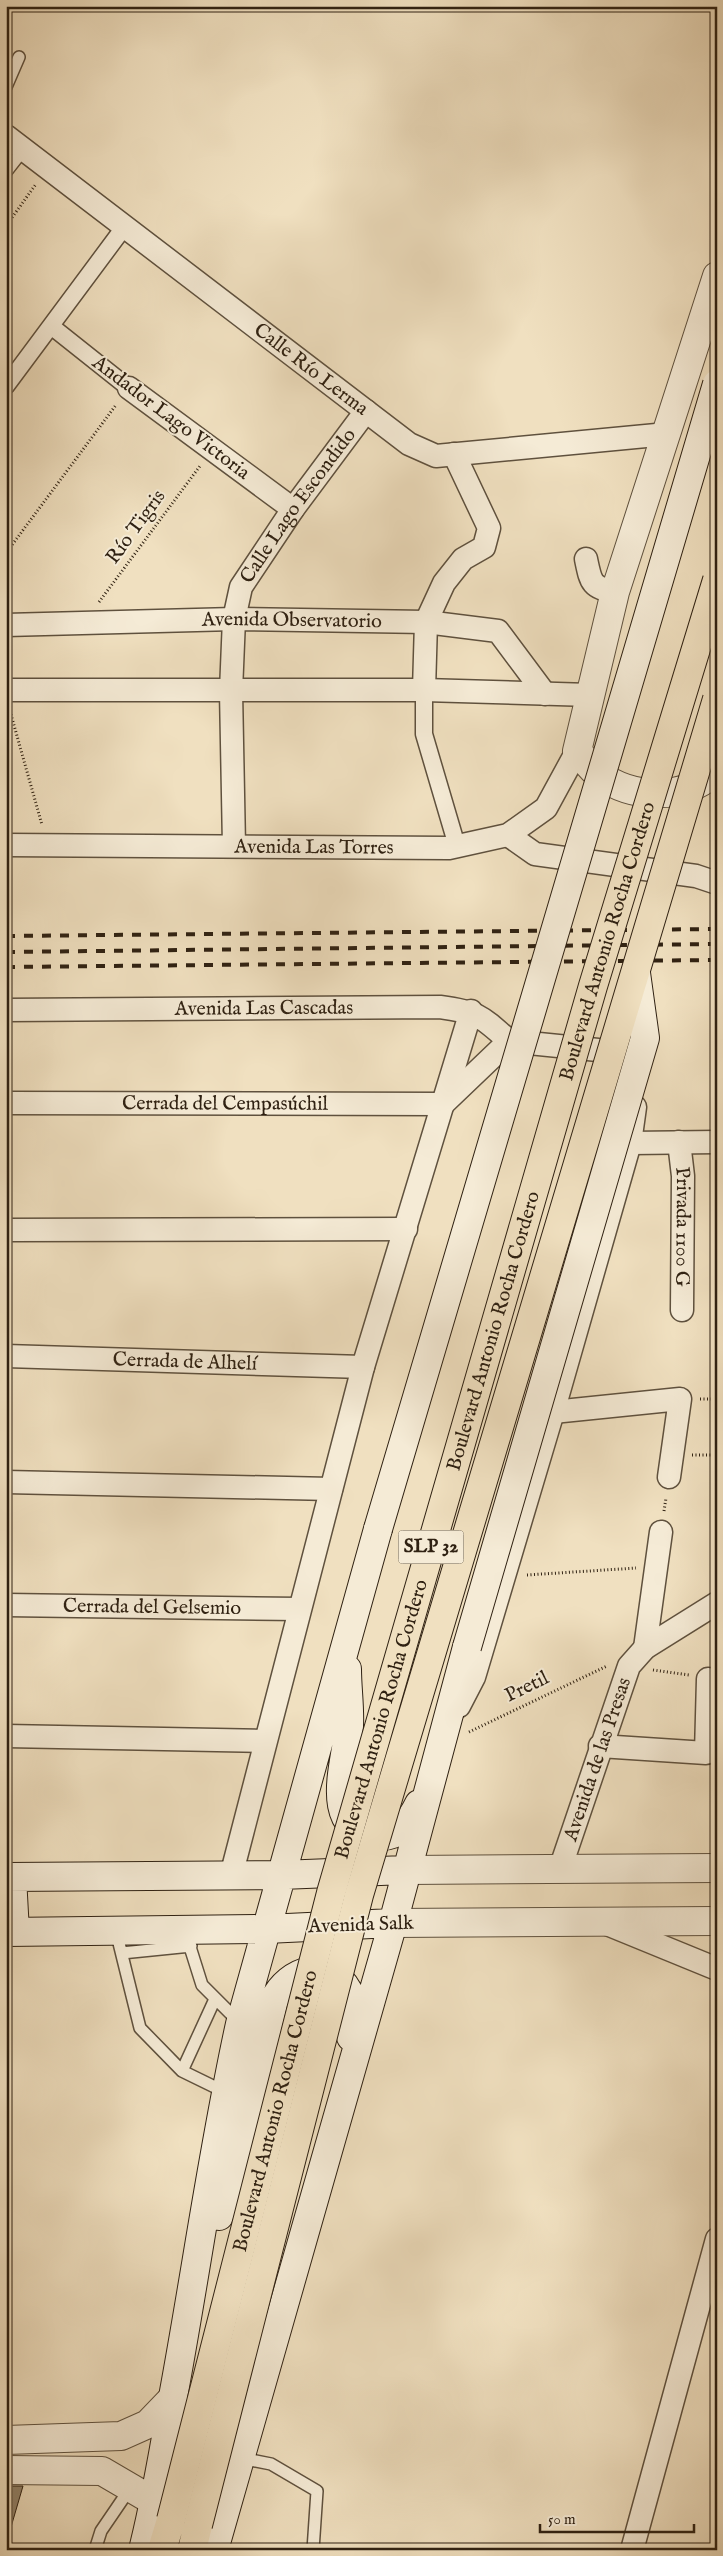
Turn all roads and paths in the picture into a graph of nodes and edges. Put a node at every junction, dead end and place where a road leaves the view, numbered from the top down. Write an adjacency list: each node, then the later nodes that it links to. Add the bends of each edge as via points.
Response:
1 (19, 57): 2 (lane)
2 (6, 87)
3 (6, 136): 4 (street, Calle Río Lerma)
4 (24, 149): 5 (street, Calle Río Lerma); 6 (lane)
5 (47, 167): 7 (path); 8 (street, Calle Río Lerma)
6 (6, 172)
7 (6, 226)
8 (125, 226): 10 (street); 14 (street, Calle Río Lerma)
9 (717, 276): 15 (main road)
10 (51, 326): 12 (street); 13 (street, Andador Lago Victoria)
11 (717, 384): 65 (main road, bridge)
12 (6, 386)
13 (129, 388): 16 (street, Andador Lago Victoria); 19 (path)
14 (366, 410): 17 (street, Calle Río Lerma, via 409,444 436,456); 18 (street, Calle Lago Escondido)
15 (667, 434): 17 (street, Calle Río Lerma); 22 (main road)
16 (212, 449): 18 (street, Andador Lago Victoria); 25 (path, Río Tigris)
17 (454, 454): 24 (street, via 489,528 484,547 463,559 444,583)
18 (293, 509): 23 (street, Calle Lago Escondido, via 241,587)
19 (6, 553)
20 (586, 559): 22 (street, via 592,582 599,589)
21 (717, 580): 100 (highway, Boulevard Antonio Rocha Cordero / SLP 32, bridge, via 593,986 331,1893)
22 (615, 592): 30 (main road)
23 (234, 619): 24 (street, Avenida Observatorio); 25 (street, Avenida Observatorio); 28 (street, Calle Lago Escondido)
24 (426, 622): 27 (street); 29 (street, Avenida Observatorio, via 498,631)
25 (84, 623): 26 (street, Avenida Observatorio)
26 (6, 625)
27 (424, 690): 28 (street); 29 (street); 39 (street, via 424,734)
28 (231, 691): 31 (street); 38 (street, Calle Lago Escondido)
29 (545, 694): 30 (street)
30 (590, 696): 33 (main road)
31 (7, 698): 37 (path)
32 (717, 699): 41 (highway, Boulevard Antonio Rocha Cordero / SLP 32, bridge)
33 (577, 751): 34 (main road, via 597,773 622,788 651,794 681,791); 35 (street, Avenida Las Torres, via 546,808)
34 (717, 770)
35 (508, 835): 39 (street, Avenida Las Torres); 40 (street, via 535,854 696,876)
36 (6, 845): 37 (street, Avenida Las Torres)
37 (48, 845): 38 (street, Avenida Las Torres)
38 (234, 846): 39 (street, Avenida Las Torres)
39 (457, 846)
40 (717, 883)
41 (636, 972): 71 (main road, bridge, via 645,1038); 101 (highway, Boulevard Antonio Rocha Cordero / SLP 32, bridge, via 359,1894)
42 (6, 1010): 43 (street, Avenida Las Cascadas, via 440,1007)
43 (471, 1011): 44 (street, Avenida Las Cascadas); 46 (street)
44 (509, 1041): 46 (street); 49 (street, via 598,1050 609,1053 627,1067 636,1084 637,1094)
45 (6, 1103): 46 (street, Cerrada del Cempasúchil)
46 (443, 1104): 50 (street)
47 (679, 1142): 48 (street); 49 (street); 52 (street, Privada 1100 G, via 683,1176)
48 (717, 1142)
49 (630, 1143): 55 (street)
50 (406, 1229): 51 (street); 54 (street)
51 (6, 1230)
52 (682, 1310)
53 (6, 1356): 54 (street, Cerrada de Alhelí)
54 (363, 1367): 58 (street)
55 (553, 1412): 56 (street, via 680,1399); 61 (street)
56 (669, 1477): 59 (path)
57 (6, 1482): 58 (street)
58 (331, 1489): 64 (street)
59 (661, 1532): 60 (street)
60 (656, 1567): 61 (path); 66 (street)
61 (502, 1576): 71 (street, via 474,1677)
62 (717, 1603): 66 (street, Avenida de las Presas)
63 (6, 1605): 64 (street, Cerrada del Gelsemio)
64 (299, 1609): 70 (street)
65 (346, 1642): 73 (main road, via 349,1726 340,1787 340,1801 346,1816 356,1828 370,1835 386,1836 400,1832); 77 (main road)
66 (645, 1648): 67 (street, Avenida de las Presas)
67 (629, 1666): 68 (path, Pretil); 71 (path, Pretil, via 605,1666); 72 (street, Avenida de las Presas)
68 (708, 1679): 72 (street, via 706,1753)
69 (6, 1736): 70 (street)
70 (265, 1741): 78 (street)
71 (439, 1746): 73 (main road)
72 (600, 1746): 75 (street, Avenida de las Presas)
73 (427, 1790): 76 (main road)
74 (717, 1868): 75 (main road)
75 (560, 1869): 76 (main road)
76 (405, 1870): 77 (main road); 81 (main road)
77 (282, 1875): 78 (main road); 83 (main road)
78 (231, 1876): 79 (main road)
79 (9, 1877): 84 (main road)
80 (717, 1921): 82 (main road, Avenida Salk)
81 (393, 1923): 82 (main road, Avenida Salk); 83 (main road, Avenida Salk); 92 (main road)
82 (604, 1923): 87 (street)
83 (266, 1929): 85 (main road, Avenida Salk); 89 (main road)
84 (11, 1932): 86 (main road, Avenida Salk)
85 (188, 1938): 86 (main road, Avenida Salk); 88 (lane, via 202,1986)
86 (119, 1942): 90 (lane, via 140,2028)
87 (717, 1969)
88 (215, 1999): 89 (lane); 90 (lane)
89 (240, 2024): 91 (main road)
90 (182, 2072): 91 (lane)
91 (225, 2092): 94 (main road)
92 (344, 2095): 94 (main road, via 353,2013 348,1990 340,1981 319,1971 296,1974 279,1989 274,2000 232,2176); 97 (main road)
93 (717, 2239): 107 (street)
94 (192, 2297): 95 (main road)
95 (173, 2398): 96 (main road, via 148,2424 121,2436); 100 (main road)
96 (6, 2440)
97 (240, 2458): 105 (main road); 106 (lane, via 271,2464 317,2492)
98 (6, 2470): 99 (main road, via 102,2471)
99 (132, 2487): 100 (main road); 102 (lane, via 101,2531)
100 (163, 2511): 103 (main road); 104 (highway, SLP 32)
101 (195, 2537)
102 (95, 2550)
103 (143, 2550)
104 (162, 2550)
105 (214, 2550)
106 (313, 2550)
107 (632, 2550)

